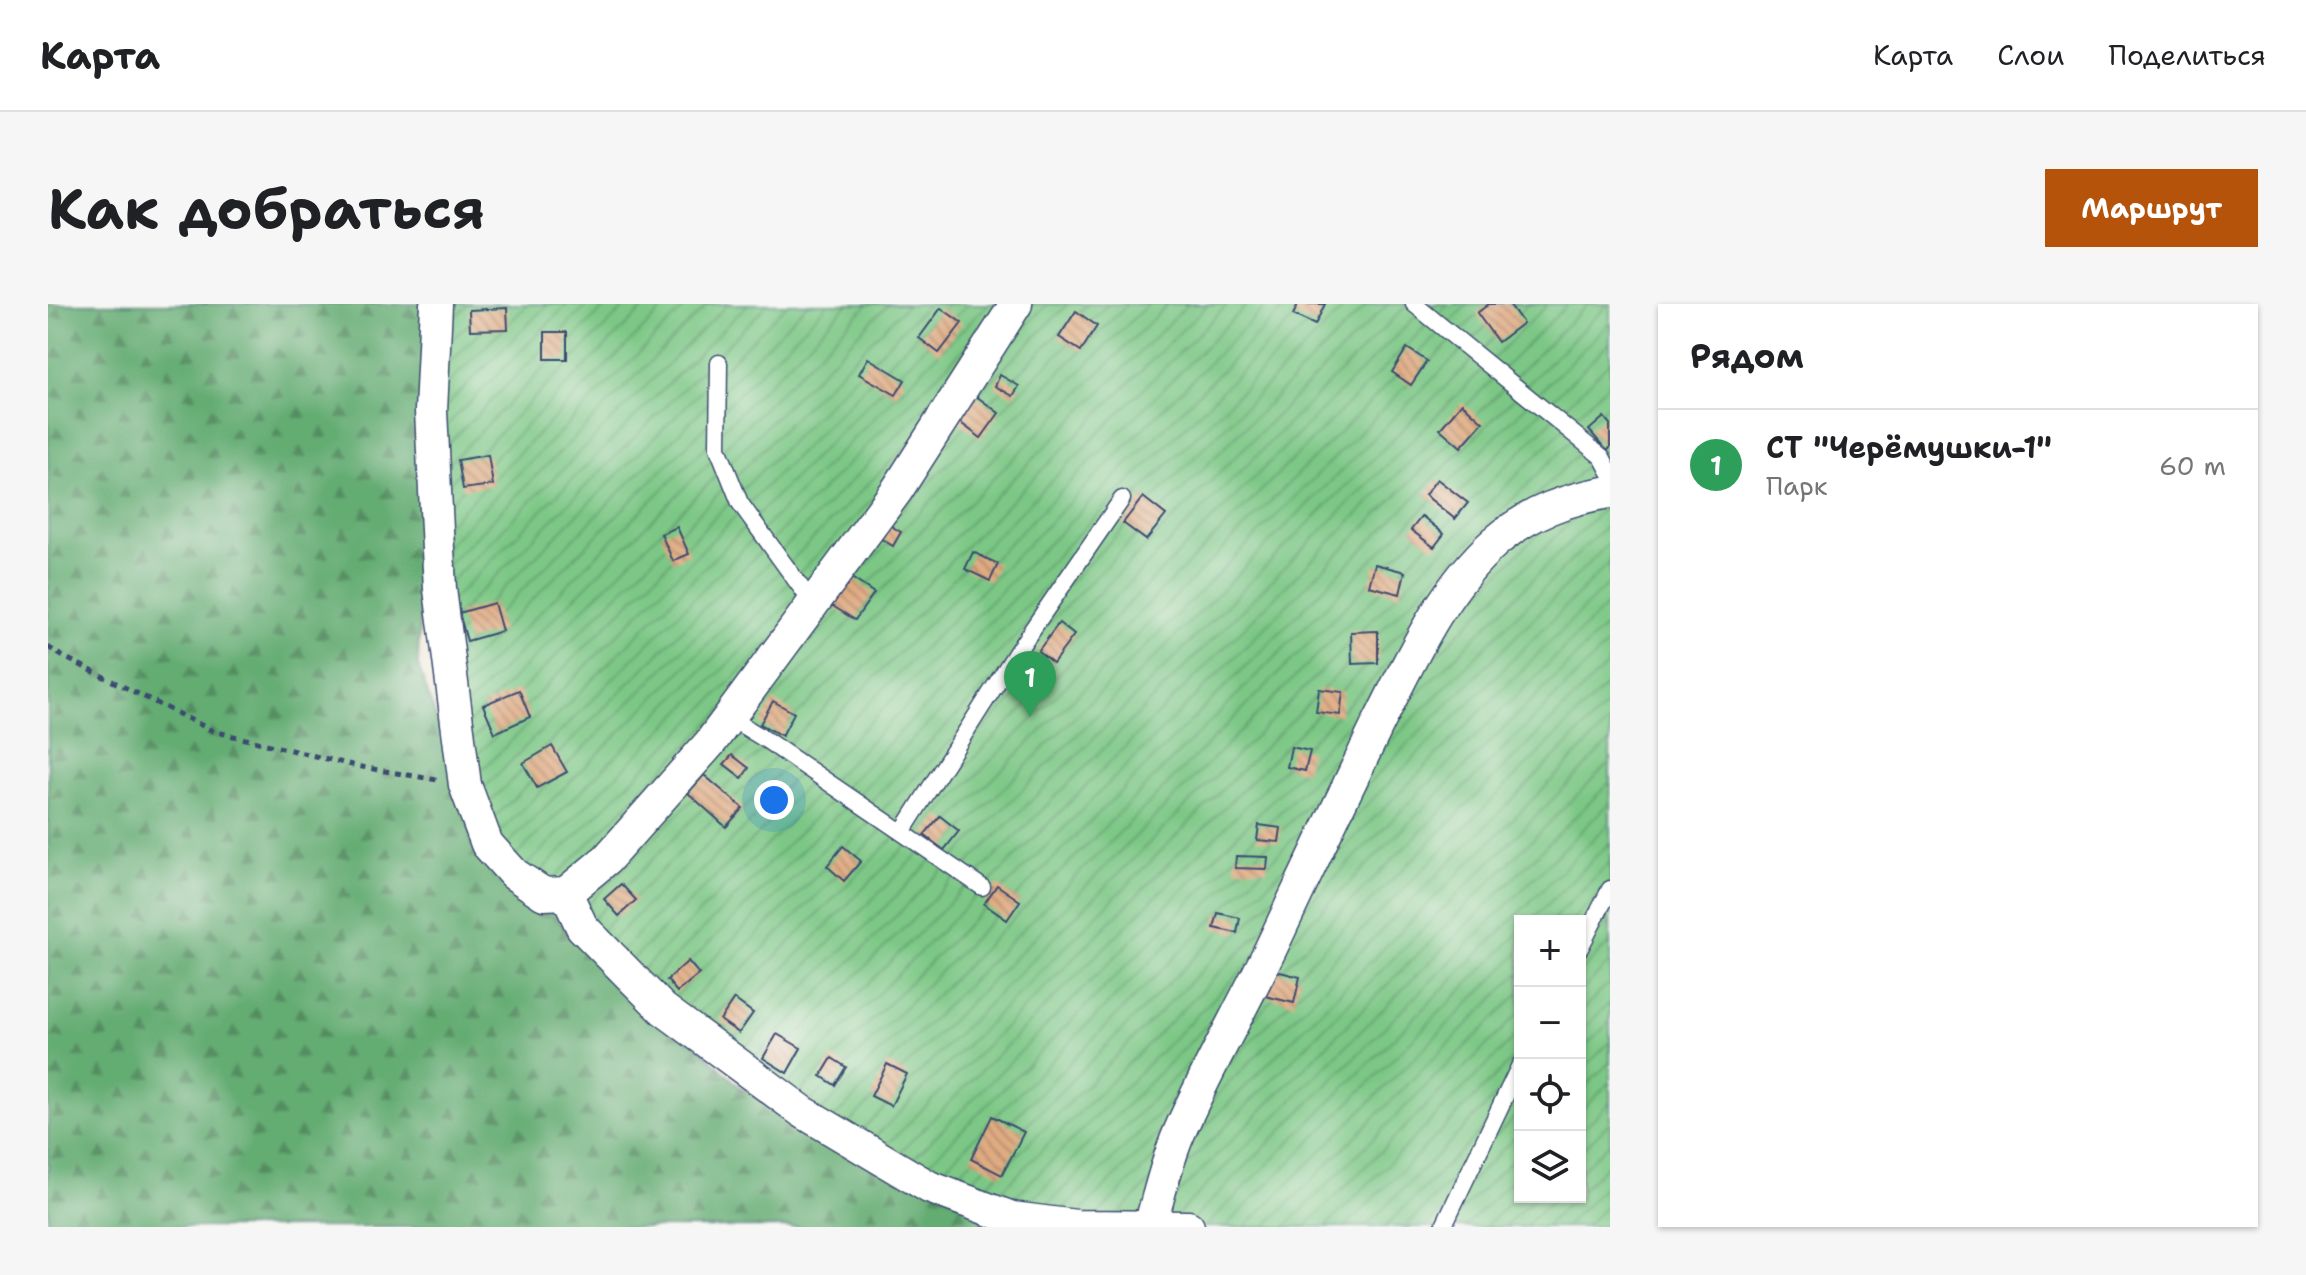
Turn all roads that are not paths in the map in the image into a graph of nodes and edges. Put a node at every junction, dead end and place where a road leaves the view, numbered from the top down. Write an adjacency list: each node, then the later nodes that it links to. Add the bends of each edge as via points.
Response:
1 (436, 304): 13 (street, via 431,411 440,589 465,785 487,844 514,874 544,894)
2 (1016, 304): 8 (street, via 897,490)
3 (1414, 304): 5 (lane, via 1602,457)
4 (719, 363): 8 (lane, via 718,448 740,503)
5 (1610, 472)
6 (1610, 492): 16 (street, via 1576,497 1536,513 1495,542 1449,593 1405,670 1177,1136)
7 (1122, 499): 10 (lane)
8 (813, 604): 9 (street)
9 (729, 717): 10 (lane); 13 (street, via 607,859)
10 (902, 832): 11 (lane)
11 (982, 887)
12 (1610, 889): 14 (lane)
13 (566, 893): 16 (street, via 582,927 663,1009 803,1112 929,1187 1012,1218 1076,1226)
14 (1586, 936)
15 (1514, 1078): 18 (lane)
16 (1150, 1226): 17 (street)
17 (1188, 1227)
18 (1443, 1227)

